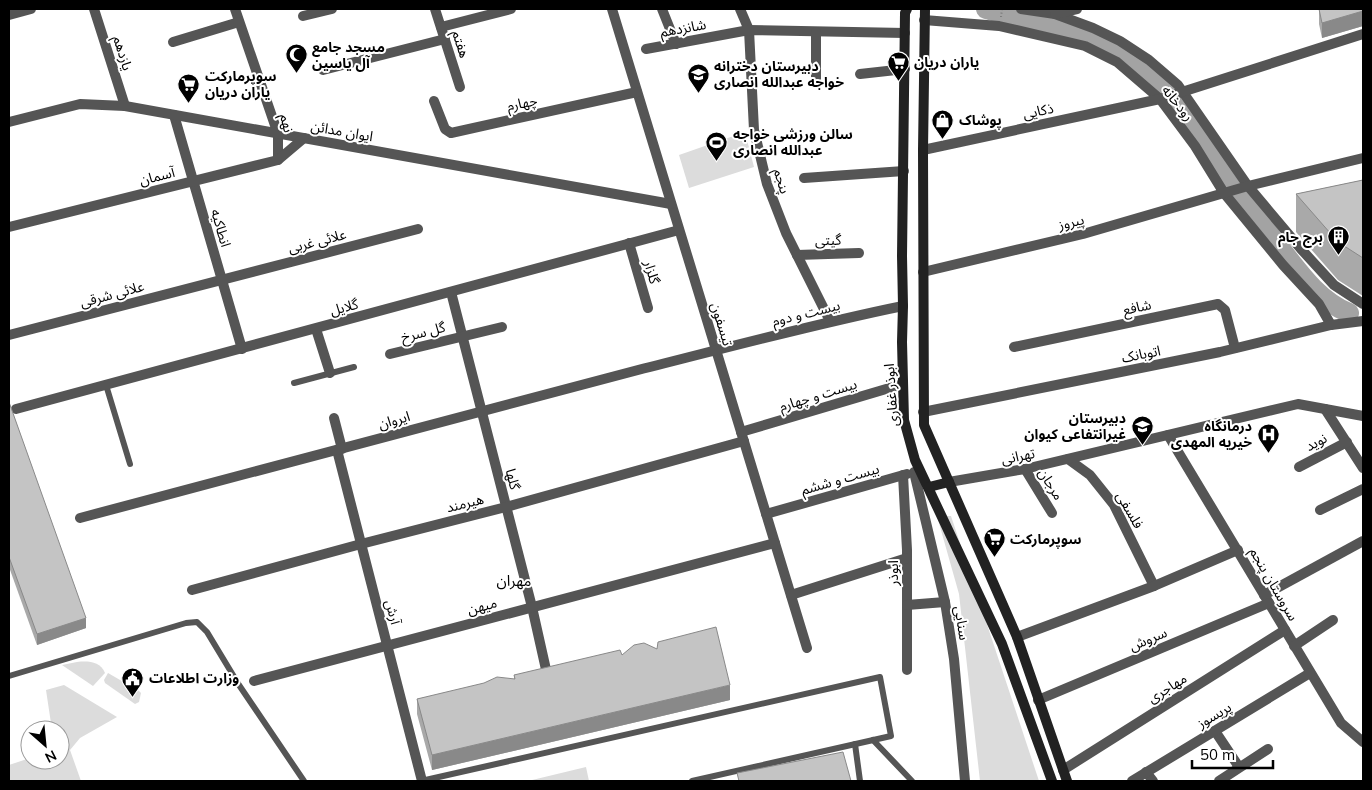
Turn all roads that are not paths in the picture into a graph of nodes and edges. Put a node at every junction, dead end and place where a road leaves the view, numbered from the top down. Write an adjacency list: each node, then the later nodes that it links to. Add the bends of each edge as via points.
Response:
1 (32, 9): 15 (street)
2 (94, 9): 37 (street, یازدهم)
3 (234, 9): 18 (street, نهم)
4 (332, 9): 16 (street)
5 (435, 9): 19 (street, هفتم)
6 (511, 9): 19 (street)
7 (612, 9): 33 (street, تیسفون)
8 (662, 9): 26 (street)
9 (740, 9): 20 (street, پنجم)
10 (907, 9): 22 (main road, ابوذر غفاری)
11 (925, 9): 17 (main road)
12 (1021, 9): 14 (street, رودخانه)
13 (1077, 9): 14 (street)
14 (1055, 14): 34 (street, رودخانه, via 1120,41 1149,60)
15 (9, 15)
16 (303, 16)
17 (924, 20): 35 (street, رودخانه, via 999,26 1085,46 1117,62); 42 (main road)
18 (239, 22): 25 (street); 40 (street, نهم)
19 (441, 27): 24 (street, هفتم)
20 (749, 30): 21 (street, شانزدهم); 26 (street, شانزدهم); 56 (street, پنجم, via 754,130 768,184)
21 (816, 32): 22 (street, شانزدهم); 31 (street)
22 (906, 34): 28 (main road, ابوذر غفاری)
23 (1363, 34): 34 (street)
24 (445, 39): 29 (street); 32 (street, هفتم)
25 (174, 42)
26 (676, 44): 27 (street, شانزدهم)
27 (646, 49)
28 (905, 69): 30 (street); 45 (main road, ابوذر غفاری)
29 (323, 70)
30 (860, 74)
31 (816, 79)
32 (460, 87)
33 (637, 92): 36 (street, چهارم, via 451,133 445,129); 50 (street, تیسفون)
34 (1182, 92): 35 (street, ذکایی); 48 (street, رودخانه)
35 (1160, 99): 42 (street, ذکایی); 49 (street, رودخانه)
36 (434, 100)
37 (125, 106): 38 (street, ایوان مدائن); 39 (street, ایوان مدائن, via 80,104)
38 (174, 115): 40 (street, ایوان مدائن); 47 (street, انطاکیه)
39 (9, 122)
40 (278, 134): 41 (street, ایوان مدائن); 44 (street, نهم)
41 (304, 138): 44 (street, آسمان); 50 (street, ایوان مدائن)
42 (922, 150): 57 (main road)
43 (1363, 158): 48 (street)
44 (278, 160): 47 (street, آسمان)
45 (904, 171): 46 (street); 61 (main road, ابوذر غفاری)
46 (804, 178)
47 (193, 182): 51 (street, آسمان); 58 (street, انطاکیه)
48 (1248, 186): 49 (street, پیروز); 60 (street, رودخانه, via 1334,285)
49 (1224, 193): 57 (street, پیروز, via 1083,234); 65 (street, رودخانه, via 1282,265 1319,304)
50 (671, 204): 53 (street, تیسفون)
51 (9, 226)
52 (418, 229): 58 (street, علائی غربی)
53 (679, 230): 54 (street, گلایل); 73 (street, تیسفون)
54 (629, 243): 59 (street, گلایل); 62 (street, گلزار)
55 (859, 252): 56 (street, گیتی)
56 (797, 255): 63 (street, پنجم)
57 (923, 272): 83 (main road)
58 (222, 280): 68 (street, علائی شرقی); 72 (street, انطاکیه)
59 (451, 292): 67 (street, گلایل); 69 (street, گلها)
60 (1363, 304)
61 (903, 306): 63 (street, بیست و دوم); 78 (main road, ابوذر غفاری)
62 (648, 308)
63 (830, 321): 73 (street, بیست و دوم)
64 (1363, 321): 65 (street, اتوبانک)
65 (1331, 325): 71 (street, اتوبانک)
66 (502, 327): 69 (street, گل سرخ)
67 (316, 329): 72 (street, گلایل); 76 (street)
68 (9, 335)
69 (462, 336): 74 (street, گل سرخ); 82 (street, گلها)
70 (1014, 348): 71 (street, شافع, via 1218,304 1225,310)
71 (1235, 348): 83 (street, اتوبانک)
72 (242, 349): 79 (street, گلایل)
73 (716, 350): 82 (street, ایروان); 87 (street, تیسفون)
74 (390, 354)
75 (354, 367): 76 (lane)
76 (330, 373): 77 (lane)
77 (294, 383)
78 (903, 384): 87 (street, بیست و چهارم); 95 (main road, ابوذر غفاری, via 904,420 911,448)
79 (106, 385): 80 (street, گلایل); 91 (lane)
80 (16, 409)
81 (1325, 409): 84 (street, تهرانی); 86 (street, تهرانی, via 1298,404); 88 (street)
82 (482, 410): 89 (street, ایروان); 99 (street, گلها)
83 (924, 412): 96 (main road, via 924,425)
84 (1363, 416)
85 (334, 418): 89 (street, آرش)
86 (1168, 435): 90 (street, تهرانی); 107 (street, سروستان پنجم)
87 (742, 437): 99 (street, هیرمند); 102 (street, تیسفون)
88 (1347, 442): 92 (street, نوید); 93 (street)
89 (339, 450): 103 (street, ایروان); 106 (street, آرش)
90 (1068, 459): 94 (street, تهرانی); 109 (street, فلسفی, via 1090,474 1114,505)
91 (130, 464)
92 (1299, 467)
93 (1363, 468)
94 (1026, 470): 96 (street, تهرانی); 101 (street, مرجان)
95 (912, 473): 97 (main road, ابوذر غفاری); 102 (street, بیست و ششم); 108 (street, ابوذر); 113 (street, سنایی)
96 (949, 482): 97 (main road); 118 (main road)
97 (929, 487): 142 (main road, ابوذر غفاری, via 1002,644)
98 (1363, 489): 100 (street)
99 (506, 507): 106 (street, هیرمند); 115 (street, گلها)
100 (1320, 510)
101 (1052, 513)
102 (766, 514): 105 (street, تیسفون)
103 (80, 518)
104 (1363, 541): 112 (street, سروش)
105 (775, 543): 111 (street, تیسفون); 115 (street, میهن)
106 (361, 544): 110 (street, هیرمند); 119 (street, آرش)
107 (1238, 550): 109 (street); 112 (street, سروستان پنجم)
108 (907, 558): 111 (street); 114 (street, ابوذر)
109 (1154, 586): 118 (street)
110 (192, 590)
111 (791, 595): 121 (street, تیسفون)
112 (1267, 599): 117 (street, سروستان پنجم); 127 (street, سروش)
113 (945, 602): 114 (street); 141 (street, سنایی, via 954,659)
114 (907, 605): 122 (street, ابوذر)
115 (532, 607): 119 (street, میهن); 124 (street, گلها)
116 (1333, 620): 120 (street)
117 (1285, 630): 120 (street, سروستان پنجم); 134 (street, مهاجری)
118 (1017, 638): 127 (main road)
119 (387, 646): 126 (street, میهن); 137 (street, آرش)
120 (1294, 646): 123 (street, سروستان پنجم)
121 (807, 648)
122 (907, 670)
123 (1310, 672): 128 (street, پریسوز); 130 (street, سروستان پنجم, via 1341,723)
124 (547, 674)
125 (9, 676): 136 (lane, via 197,622 207,632)
126 (254, 681)
127 (1038, 700): 134 (main road)
128 (1215, 731): 133 (street); 135 (street, پریسوز)
129 (873, 740): 131 (lane); 137 (lane, via 891,736 880,677); 140 (lane)
130 (1363, 742)
131 (854, 744): 138 (lane); 139 (lane)
132 (1268, 748): 133 (street)
133 (1239, 767): 146 (street)
134 (1063, 770): 143 (main road)
135 (1146, 772): 144 (street, پریسوز); 145 (street)
136 (304, 781)
137 (422, 781)
138 (692, 781)
139 (860, 781)
140 (912, 781)
141 (965, 781)
142 (1052, 781)
143 (1067, 781)
144 (1132, 781)
145 (1153, 781)
146 (1219, 781)

